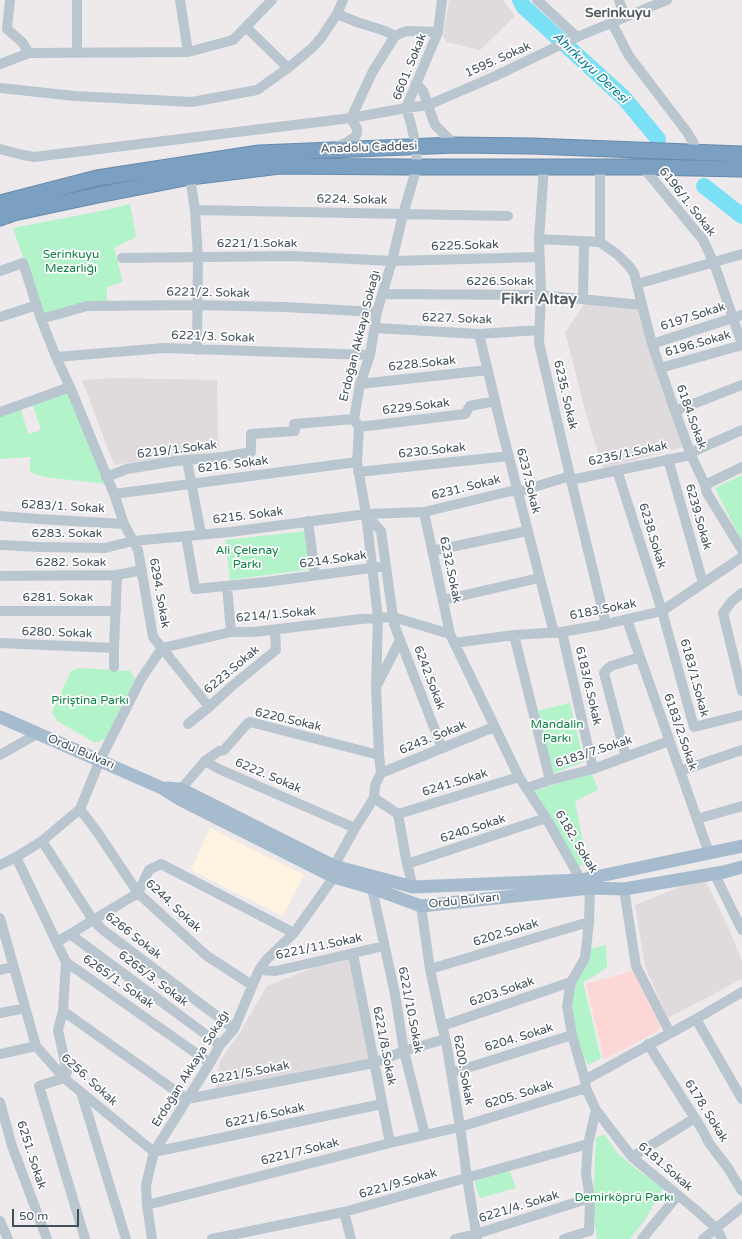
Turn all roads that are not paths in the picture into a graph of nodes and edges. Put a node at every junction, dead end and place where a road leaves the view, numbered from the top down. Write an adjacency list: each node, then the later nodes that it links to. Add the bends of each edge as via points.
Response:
1 (10, 0): 18 (street, via 7,29 22,42)
2 (77, 0): 19 (street)
3 (180, 0): 17 (street)
4 (272, 0): 13 (street)
5 (343, 0): 10 (street)
6 (442, 0): 14 (street, 6601. Sokak)
7 (537, 0): 16 (street)
8 (619, 0): 11 (street)
9 (667, 0): 11 (street, 1595. Sokak)
10 (337, 14): 15 (street); 21 (street, via 322,38)
11 (625, 17): 12 (street, 1595. Sokak)
12 (612, 23): 16 (street, 1595. Sokak); 31 (street, via 629,56 687,132 693,142)
13 (246, 27): 17 (street, via 233,40); 21 (street)
14 (438, 32): 15 (street, via 407,32); 22 (street, 6601. Sokak)
15 (395, 36): 26 (street, via 373,71)
16 (576, 38): 24 (street, 1595. Sokak)
17 (188, 52): 19 (street)
18 (29, 53): 19 (street); 20 (street)
19 (77, 53)
20 (0, 64)
21 (288, 68): 23 (street, via 257,90 192,102 75,96)
22 (416, 83): 24 (street, via 423,91); 25 (street, 6601. Sokak)
23 (0, 88)
24 (428, 105): 25 (street, 1595. Sokak); 27 (street, via 435,125)
25 (406, 108): 26 (street, 1595. Sokak); 28 (street, 6601. Sokak)
26 (351, 118): 29 (street, 1595. Sokak, via 34,157); 30 (street, via 357,129 355,137)
27 (455, 145): 28 (highway, Anadolu Caddesi); 31 (highway, Anadolu Caddesi)
28 (416, 146): 30 (highway, Anadolu Caddesi); 33 (street, 6601. Sokak)
29 (0, 149)
30 (327, 150): 39 (highway, Anadolu Caddesi, via 259,153 97,178)
31 (695, 153): 32 (highway, Anadolu Caddesi)
32 (742, 154)
33 (416, 167): 34 (highway, Anadolu Caddesi); 38 (highway, Anadolu Caddesi, via 280,166); 41 (street, Erdoğan Akkaya Sokağı)
34 (544, 167): 35 (highway, Anadolu Caddesi); 44 (street, 6235. Sokak)
35 (600, 167): 36 (highway, Anadolu Caddesi); 46 (street)
36 (643, 167): 37 (highway, Anadolu Caddesi); 52 (street, 6196/1. Sokak, via 703,240)
37 (742, 168)
38 (190, 177): 40 (street); 43 (highway, Anadolu Caddesi)
39 (0, 203)
40 (195, 210): 41 (street, 6224. Sokak); 48 (street)
41 (403, 214): 42 (street, 6224. Sokak); 51 (street, Erdoğan Akkaya Sokağı)
42 (508, 216)
43 (0, 218)
44 (539, 239): 45 (street); 49 (street, 6235. Sokak)
45 (584, 242): 46 (street); 57 (street)
46 (600, 242): 54 (street, 6184.Sokak, via 629,266)
47 (742, 254): 52 (street)
48 (198, 257): 50 (street, 6221/1.Sokak); 51 (street, 6221/1.Sokak, via 292,256); 59 (street)
49 (539, 257): 51 (street, 6225.Sokak); 56 (street, 6235. Sokak)
50 (122, 258)
51 (392, 261): 55 (street, Erdoğan Akkaya Sokağı)
52 (714, 262): 54 (street); 62 (street, 6196/1. Sokak)
53 (0, 271): 58 (street, 6294. Sokak, via 23,263)
54 (637, 284): 60 (street, 6184.Sokak)
55 (382, 294): 56 (street, 6226.Sokak); 61 (street, Erdoğan Akkaya Sokağı)
56 (540, 295): 57 (street, 6226.Sokak); 66 (street, 6235. Sokak)
57 (583, 299): 60 (street, 6226.Sokak)
58 (37, 305): 63 (street); 64 (street, 6294. Sokak)
59 (198, 305): 61 (street, 6221/2. Sokak); 64 (street, 6221/2. Sokak, via 87,306); 70 (street)
60 (642, 305): 68 (street, 6184.Sokak)
61 (377, 312): 65 (street, Erdoğan Akkaya Sokağı)
62 (738, 316): 68 (street, 6197.Sokak); 69 (street, 6196/1. Sokak)
63 (0, 317)
64 (41, 319): 72 (street, 6294. Sokak)
65 (375, 328): 67 (street, 6227. Sokak); 71 (street, Erdoğan Akkaya Sokağı)
66 (540, 330): 67 (street, 6227. Sokak); 91 (street, 6235. Sokak, via 539,343)
67 (479, 334): 74 (street, 6237.Sokak)
68 (652, 344): 73 (street, 6184.Sokak)
69 (742, 344): 73 (street, 6196.Sokak)
70 (198, 350): 71 (street, 6221/3. Sokak); 72 (street, 6221/3. Sokak, via 164,348)
71 (370, 355): 75 (street, Erdoğan Akkaya Sokağı)
72 (56, 357): 77 (street, 6294. Sokak)
73 (660, 368): 79 (street, 6184.Sokak)
74 (488, 370): 75 (street, 6228.Sokak); 78 (street, 6237.Sokak)
75 (360, 384): 81 (street, Erdoğan Akkaya Sokağı)
76 (742, 385): 79 (street)
77 (70, 387): 80 (street); 90 (street, 6294. Sokak)
78 (495, 401): 81 (street, 6229.Sokak, via 470,406 465,414); 84 (street, 6237.Sokak)
79 (675, 411): 83 (street, 6184.Sokak)
80 (0, 412)
81 (357, 423): 86 (street, 6219/1.Sokak, via 294,424 295,431 251,434 251,452); 87 (street, Erdoğan Akkaya Sokağı)
82 (742, 430): 83 (street, 6235/1.Sokak)
83 (691, 454): 85 (street, 6235/1.Sokak); 93 (street, 6184.Sokak)
84 (509, 456): 87 (street, 6230.Sokak); 94 (street, 6237.Sokak)
85 (668, 459): 89 (street, 6235/1.Sokak); 116 (street, 6239.Sokak)
86 (187, 460): 90 (street, 6219/1.Sokak); 92 (street)
87 (358, 467): 92 (street, 6216. Sokak); 97 (street, Erdoğan Akkaya Sokağı)
88 (742, 467): 93 (street)
89 (617, 470): 91 (street, 6235/1.Sokak); 121 (street, 6238.Sokak)
90 (106, 476): 95 (street, 6294. Sokak)
91 (570, 478): 94 (street, 6231. Sokak); 126 (street, 6235. Sokak)
92 (191, 484): 95 (street, 6216. Sokak); 102 (street)
93 (705, 485): 106 (street, 6184.Sokak, via 707,493)
94 (518, 492): 96 (street, 6231. Sokak, via 511,491); 101 (street, 6237.Sokak)
95 (114, 494): 100 (street, 6294. Sokak)
96 (424, 512): 97 (street, 6231. Sokak); 107 (street, 6232.Sokak)
97 (366, 514): 99 (street, 6215. Sokak); 109 (street, via 381,531); 110 (street, Erdoğan Akkaya Sokağı)
98 (0, 516): 100 (street, 6283/1. Sokak)
99 (308, 521): 102 (street, 6215. Sokak); 113 (street)
100 (124, 524): 104 (street, 6294. Sokak)
101 (527, 531): 107 (street); 115 (street, 6237.Sokak)
102 (201, 534): 103 (street, 6215. Sokak)
103 (186, 536): 104 (street, 6215. Sokak); 117 (street, 6214.Sokak, via 194,589)
104 (133, 541): 105 (street, 6283. Sokak, via 105,548); 111 (street, 6294. Sokak, via 138,550)
105 (0, 545)
106 (742, 550)
107 (432, 551): 119 (street, 6232.Sokak)
108 (742, 557): 116 (street, 6183.Sokak)
109 (386, 566): 110 (street, 6214.Sokak); 123 (street)
110 (372, 567): 113 (street, 6214.Sokak); 124 (street, Erdoğan Akkaya Sokağı)
111 (142, 570): 112 (street, 6282. Sokak); 135 (street, 6294. Sokak, via 153,638)
112 (117, 575): 114 (street, 6282. Sokak); 122 (street)
113 (315, 575): 117 (street, 6214.Sokak)
114 (0, 576)
115 (539, 578): 119 (street); 129 (street, 6237.Sokak)
116 (703, 583): 121 (street, 6183.Sokak)
117 (227, 586): 128 (street)
118 (742, 593): 139 (street, via 723,613)
119 (443, 600): 131 (street, 6232.Sokak)
120 (0, 610): 122 (street, 6281. Sokak)
121 (662, 610): 125 (street, 6183.Sokak); 141 (street, 6183/1.Sokak, via 694,727)
122 (116, 611): 134 (street)
123 (393, 617): 124 (street, 6214/1.Sokak); 131 (street); 132 (street)
124 (378, 618): 127 (street, 6214/1.Sokak); 138 (street, Erdoğan Akkaya Sokağı)
125 (627, 620): 126 (street, 6183.Sokak); 136 (street, 6183/2.Sokak)
126 (606, 624): 129 (street, 6183.Sokak)
127 (274, 630): 128 (street, 6214/1.Sokak); 140 (street, 6223.Sokak, via 276,650)
128 (230, 632): 135 (street, 6214/1.Sokak)
129 (558, 633): 130 (street, 6183.Sokak); 154 (street, 6183/6.Sokak)
130 (514, 635): 131 (street, 6183.Sokak); 158 (street)
131 (452, 639): 144 (street, 6182. Sokak)
132 (400, 640): 138 (street, Erdoğan Akkaya Sokağı); 147 (street, 6242.Sokak)
133 (0, 643): 134 (street, 6280. Sokak)
134 (114, 648): 137 (street)
135 (162, 648): 140 (street, 6294. Sokak); 152 (street, via 141,680)
136 (640, 658): 146 (street, 6183/2.Sokak); 151 (street, via 611,666 604,673)
137 (114, 667)
138 (376, 687): 150 (street, Erdoğan Akkaya Sokağı)
139 (742, 691)
140 (209, 707): 143 (street, 6223.Sokak)
141 (742, 715)
142 (0, 717): 145 (main road, Ordu Bulvarı)
143 (188, 724)
144 (494, 727): 147 (street, 6243. Sokak); 157 (street, 6182. Sokak)
145 (37, 734): 149 (street); 152 (main road, Ordu Bulvarı)
146 (669, 741): 151 (street, 6183/7.Sokak); 155 (street, 6183/2.Sokak)
147 (442, 748): 156 (street, 6243. Sokak)
148 (742, 750): 155 (street)
149 (0, 755)
150 (379, 756): 153 (street, 6220.Sokak, via 250,722 224,750); 156 (street, Erdoğan Akkaya Sokağı)
151 (626, 757): 154 (street, 6183/7.Sokak)
152 (100, 760): 159 (main road, Ordu Bulvarı); 164 (street)
153 (205, 761): 161 (street); 168 (street, 6222. Sokak)
154 (593, 769): 158 (street, 6183/7.Sokak)
155 (680, 771): 167 (street, 6183/2.Sokak)
156 (381, 773): 162 (street, Erdoğan Akkaya Sokağı, via 374,786)
157 (519, 777): 160 (street, 6182. Sokak); 165 (street, 6241.Sokak)
158 (550, 780): 160 (street, 6183/7.Sokak)
159 (162, 788): 161 (main road, Ordu Bulvarı); 176 (main road, Ordu Bulvarı, via 181,800)
160 (527, 788): 166 (street, 6182. Sokak)
161 (181, 789): 176 (main road, Ordu Bulvarı)
162 (374, 798): 165 (street); 168 (street, Erdoğan Akkaya Sokağı)
163 (742, 806): 167 (street)
164 (80, 809): 169 (street); 182 (street, 6244. Sokak)
165 (398, 814): 174 (street)
166 (546, 818): 174 (street, 6240.Sokak); 178 (street, 6182. Sokak)
167 (697, 819): 171 (street, 6183/2.Sokak)
168 (355, 828): 176 (street, Erdoğan Akkaya Sokağı)
169 (42, 841): 172 (street); 185 (street, 6266 Sokak)
170 (742, 846): 171 (main road, Ordu Bulvarı)
171 (709, 853): 178 (main road, Ordu Bulvarı)
172 (16, 857): 173 (street); 190 (street, 6265/1. Sokak)
173 (0, 864)
174 (407, 864): 179 (street)
175 (742, 867): 177 (main road, Ordu Bulvarı)
176 (334, 871): 179 (main road, Ordu Bulvarı); 180 (main road, Ordu Bulvarı); 188 (street, Erdoğan Akkaya Sokağı)
177 (714, 873): 181 (main road, Ordu Bulvarı); 187 (street)
178 (586, 884): 179 (main road, Ordu Bulvarı); 181 (main road, Ordu Bulvarı); 183 (main road, Ordu Bulvarı); 186 (street, 6182. Sokak)
179 (413, 887)
180 (372, 888): 183 (main road, Ordu Bulvarı); 191 (street, 6221/10.Sokak)
181 (624, 889): 207 (street, via 636,966)
182 (138, 893): 185 (street); 188 (street, via 149,870 161,864); 199 (street, 6244. Sokak, via 207,956)
183 (422, 906): 195 (street, 6200. Sokak)
184 (0, 920): 194 (street, 6256. Sokak)
185 (92, 920): 189 (street); 206 (street, 6266 Sokak)
186 (589, 922): 195 (street, 6202.Sokak); 198 (street, 6182. Sokak, via 585,958)
187 (742, 930)
188 (294, 933): 197 (street, Erdoğan Akkaya Sokağı)
189 (70, 934): 190 (street); 211 (street, 6265/3. Sokak)
190 (57, 942): 193 (street, 6265/1. Sokak)
191 (384, 946): 192 (street, 6221/11.Sokak); 213 (street, 6221/10.Sokak)
192 (353, 954): 197 (street, 6221/11.Sokak, via 276,971); 215 (street, 6221/8.Sokak)
193 (66, 962): 202 (street); 216 (street, 6265/1. Sokak)
194 (13, 967): 196 (street); 201 (street, 6256. Sokak)
195 (430, 969): 205 (street, 6200. Sokak)
196 (0, 970)
197 (259, 970): 199 (street, Erdoğan Akkaya Sokağı)
198 (571, 982): 205 (street, 6203.Sokak); 208 (street, 6182. Sokak, via 567,1006)
199 (252, 985): 206 (street, Erdoğan Akkaya Sokağı)
200 (742, 992): 204 (street, 6205. Sokak)
201 (25, 1008): 203 (street); 212 (street, 6256. Sokak)
202 (62, 1011): 218 (street, via 58,1030 67,1072); 221 (street)
203 (0, 1013)
204 (696, 1019): 207 (street, 6205. Sokak); 222 (street)
205 (442, 1026): 209 (street, 6200. Sokak)
206 (234, 1028): 211 (street, Erdoğan Akkaya Sokağı)
207 (670, 1033): 210 (street, 6205. Sokak)
208 (572, 1035): 217 (street, 6204. Sokak); 219 (street, 6182. Sokak)
209 (445, 1039): 213 (street, 6221/5.Sokak); 217 (street, 6200. Sokak)
210 (648, 1044): 219 (street, 6205. Sokak); 226 (street, 6178. Sokak)
211 (220, 1045): 216 (street, Erdoğan Akkaya Sokağı)
212 (36, 1046): 214 (street); 218 (street, 6256. Sokak)
213 (404, 1051): 215 (street, 6221/5.Sokak); 228 (street, 6221/10.Sokak)
214 (0, 1054)
215 (374, 1063): 221 (street, 6221/5.Sokak); 224 (street, 6221/8.Sokak)
216 (210, 1064): 221 (street, Erdoğan Akkaya Sokağı)
217 (451, 1073): 227 (street, 6200. Sokak)
218 (64, 1078): 220 (street, 6256. Sokak); 245 (street, via 39,1086)
219 (586, 1084): 225 (street, 6182. Sokak); 227 (street, 6205. Sokak)
220 (81, 1092): 231 (street, 6256. Sokak); 246 (street)
221 (187, 1099): 231 (street, Erdoğan Akkaya Sokağı)
222 (742, 1099)
223 (0, 1102): 244 (street, 6251. Sokak, via 12,1146)
224 (382, 1104): 229 (street, 6221/8.Sokak); 231 (street, 6221/6.Sokak)
225 (596, 1110): 230 (street); 232 (street, 6181.Sokak)
226 (695, 1118): 232 (street); 234 (street, 6178. Sokak)
227 (460, 1127): 228 (street, 6221/7.Sokak); 233 (street, 6200. Sokak)
228 (425, 1135): 229 (street, 6221/7.Sokak)
229 (390, 1143): 237 (street, 6221/7.Sokak)
230 (588, 1144): 233 (street, 6221/9.Sokak); 236 (street, via 586,1174)
231 (154, 1152): 237 (street, Erdoğan Akkaya Sokağı, via 146,1185)
232 (632, 1157): 235 (street, 6181.Sokak)
233 (467, 1177): 239 (street, 6221/9.Sokak); 242 (street, 6200. Sokak)
234 (742, 1191)
235 (678, 1195): 241 (street, 6181.Sokak); 252 (street)
236 (590, 1198): 242 (street, 6221/4. Sokak); 251 (street, via 589,1231)
237 (147, 1205): 247 (street, Erdoğan Akkaya Sokağı)
238 (742, 1207): 241 (street)
239 (344, 1212): 248 (street, 6221/9.Sokak); 249 (street)
240 (0, 1221): 243 (street)
241 (717, 1229): 253 (street); 254 (street, 6181.Sokak)
242 (477, 1236): 250 (street, 6221/4. Sokak)
243 (8, 1239)
244 (47, 1239)
245 (85, 1239)
246 (126, 1239)
247 (152, 1239)
248 (212, 1239)
249 (351, 1239)
250 (455, 1239)
251 (564, 1239)
252 (642, 1239)
253 (704, 1239)
254 (722, 1239)

